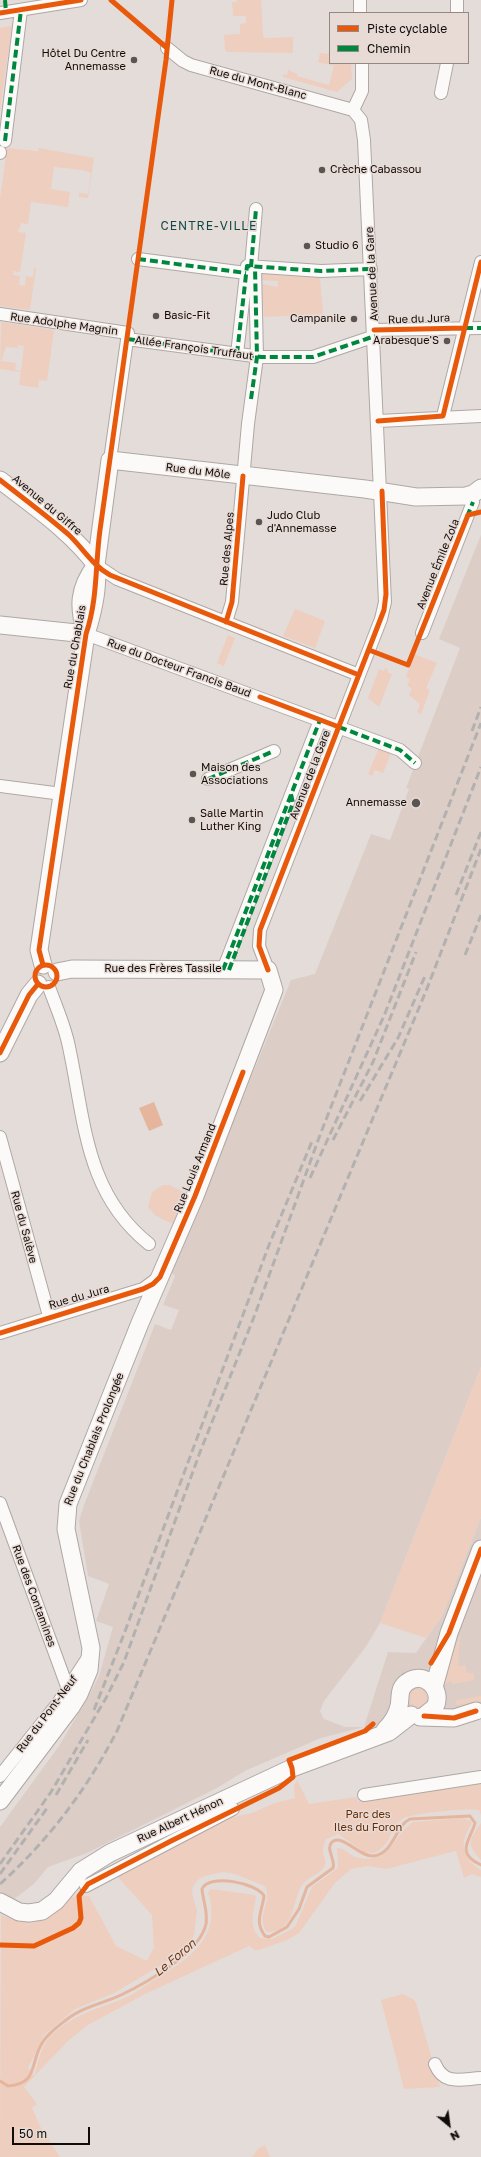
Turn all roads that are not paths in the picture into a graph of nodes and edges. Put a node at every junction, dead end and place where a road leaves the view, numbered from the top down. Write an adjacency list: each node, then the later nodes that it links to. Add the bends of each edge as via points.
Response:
1 (80, 0): 5 (street)
2 (360, 0): 6 (street)
3 (457, 0): 7 (street)
4 (4, 8): 5 (street)
5 (21, 10): 13 (street)
6 (360, 12)
7 (457, 12)
8 (167, 48): 12 (street, Rue du Mont-Blanc, via 192,65)
9 (362, 64): 12 (street, via 363,88)
10 (447, 64): 11 (street)
11 (441, 92)
12 (353, 110): 18 (street, Avenue de la Gare, via 361,120 364,140)
13 (2, 149)
14 (256, 209): 17 (street)
15 (138, 259): 17 (street)
16 (481, 262): 20 (street)
17 (251, 269): 18 (street, via 321,272); 24 (street); 25 (street, Rue des Alpes)
18 (371, 269): 22 (street, Avenue de la Gare)
19 (0, 314): 23 (street, Rue Adolphe Magnin)
20 (465, 328): 21 (street, Rue du Jura); 22 (street, Rue du Jura); 26 (street)
21 (481, 328)
22 (374, 333): 25 (street, Rue du Jura, via 317,356); 28 (street, Avenue de la Gare)
23 (127, 336): 24 (street, Allée François Truffaut); 29 (street, Rue du Chablais)
24 (238, 354): 25 (street, Allée François Truffaut)
25 (259, 357): 30 (street, Rue des Alpes, via 251,399)
26 (443, 416): 27 (street); 28 (street)
27 (481, 416)
28 (378, 421): 32 (street, Avenue de la Gare)
29 (110, 460): 30 (street, Rue du Môle); 34 (street, Rue du Chablais)
30 (243, 476): 32 (street, Rue du Môle); 35 (street, Rue des Alpes, via 232,602)
31 (0, 480): 34 (street, Avenue du Giffre, via 68,535)
32 (382, 491): 33 (street, Rue du Môle, via 416,497); 39 (street, Avenue de la Gare, via 385,602)
33 (476, 497): 37 (street, Avenue Émile Zola)
34 (96, 565): 35 (street, via 117,578); 38 (street, Rue du Chablais, via 97,579 92,616)
35 (226, 622): 39 (street)
36 (0, 625): 38 (street)
37 (422, 633)
38 (86, 634): 40 (street, Rue du Docteur Francis Baud); 46 (street, Rue du Chablais)
39 (359, 675): 41 (street, Avenue de la Gare)
40 (320, 720): 41 (street, Rue du Docteur Francis Baud); 47 (street, via 290,794 293,803)
41 (339, 727): 43 (street, Rue du Docteur Francis Baud, via 400,750); 48 (street, Avenue de la Gare, via 259,934 259,946)
42 (274, 751): 44 (street)
43 (415, 763)
44 (208, 779)
45 (0, 786): 46 (street)
46 (62, 794): 49 (street, Rue du Chablais, via 39,950)
47 (226, 970): 48 (street, Rue des Frères Tassile); 49 (street, Rue des Frères Tassile, via 72,969)
48 (268, 970): 53 (street, Rue Louis Armand, via 274,990 195,1196)
49 (47, 977): 50 (street, via 29,995); 52 (street, via 68,1040 90,1153 97,1174 106,1194 122,1218)
50 (0, 1053)
51 (0, 1137): 55 (street, Rue du Salève)
52 (149, 1244)
53 (161, 1273): 54 (street, Rue du Jura, via 149,1287); 56 (street, Rue du Chablais Prolongée)
54 (128, 1294): 55 (street, Rue du Jura); 56 (street, via 135,1298 140,1306)
55 (49, 1316): 57 (street, Rue du Jura)
56 (141, 1323): 61 (street, Rue du Chablais Prolongée, via 66,1509 66,1529)
57 (0, 1333)
58 (0, 1503): 64 (street, Rue des Contamines)
59 (481, 1549): 60 (street)
60 (449, 1633): 62 (street, Rue Albert Hénon, via 427,1669); 63 (street)
61 (91, 1651): 64 (street, Rue du Pont-Neuf); 73 (street, Rue du Chablais Prolongée, via 89,1670 79,1694)
62 (415, 1679): 63 (street, via 426,1680); 65 (street, Rue Albert Hénon, via 407,1682 402,1688 399,1695)
63 (434, 1687): 66 (street, via 437,1694)
64 (68, 1689): 70 (street, Rue du Pont-Neuf)
65 (400, 1703): 68 (street, via 405,1712); 69 (street, Rue Albert Hénon, via 393,1720)
66 (436, 1704): 67 (street, via 448,1710); 68 (street, Rue Albert Hénon, via 430,1713)
67 (478, 1710): 68 (street, via 454,1718)
68 (417, 1716): 69 (street, Rue Albert Hénon, via 393,1730)
69 (375, 1736): 76 (street, Rue Albert Hénon, via 280,1773 110,1853 81,1872 56,1901 42,1910 26,1913)
70 (0, 1776)
71 (481, 1777): 72 (street)
72 (364, 1795)
73 (0, 1801)
74 (233, 1809): 75 (street)
75 (86, 1886)
76 (3, 1904)
77 (435, 2064): 78 (street, via 441,2074 449,2080)
78 (481, 2078)

